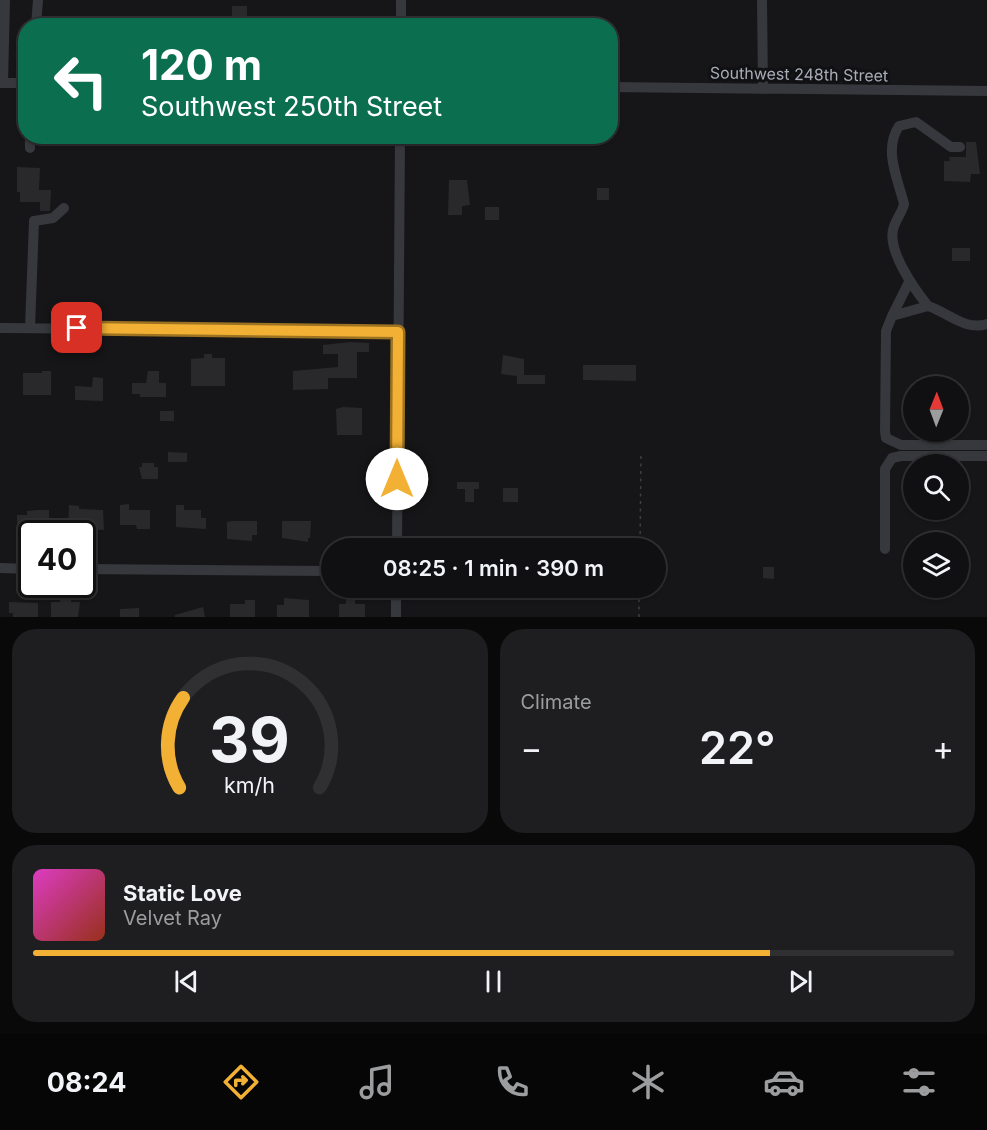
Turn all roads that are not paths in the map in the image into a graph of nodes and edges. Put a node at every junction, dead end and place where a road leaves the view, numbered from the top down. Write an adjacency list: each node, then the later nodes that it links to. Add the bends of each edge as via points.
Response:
1 (5, 0): 7 (street)
2 (38, 0): 5 (street)
3 (401, 0): 6 (street)
4 (762, 0): 10 (street)
5 (37, 18)
6 (401, 18)
7 (2, 83): 8 (street)
8 (18, 83)
9 (618, 87): 10 (street, Southwest 248th Street)
10 (763, 89): 11 (street, Southwest 248th Street)
11 (987, 91)
12 (30, 144): 15 (street)
13 (400, 144): 23 (street)
14 (960, 147): 17 (street, via 951,147 916,122 905,123 893,139 893,171 904,204 892,236)
15 (30, 148)
16 (64, 208): 22 (street, via 54,218 34,221)
17 (909, 282): 18 (street); 19 (street)
18 (928, 306): 19 (street); 20 (street, via 965,325)
19 (892, 316): 25 (street, via 886,331 886,438)
20 (987, 324)
21 (0, 328): 22 (street)
22 (30, 328): 23 (street)
23 (398, 332): 27 (street)
24 (987, 445): 25 (street)
25 (925, 451): 26 (street); 28 (street, via 888,462)
26 (987, 456)
27 (397, 538)
28 (885, 549)
29 (0, 568): 30 (street)
30 (18, 569)
31 (96, 569): 32 (street)
32 (321, 571)
33 (396, 598): 34 (street)
34 (396, 617)

